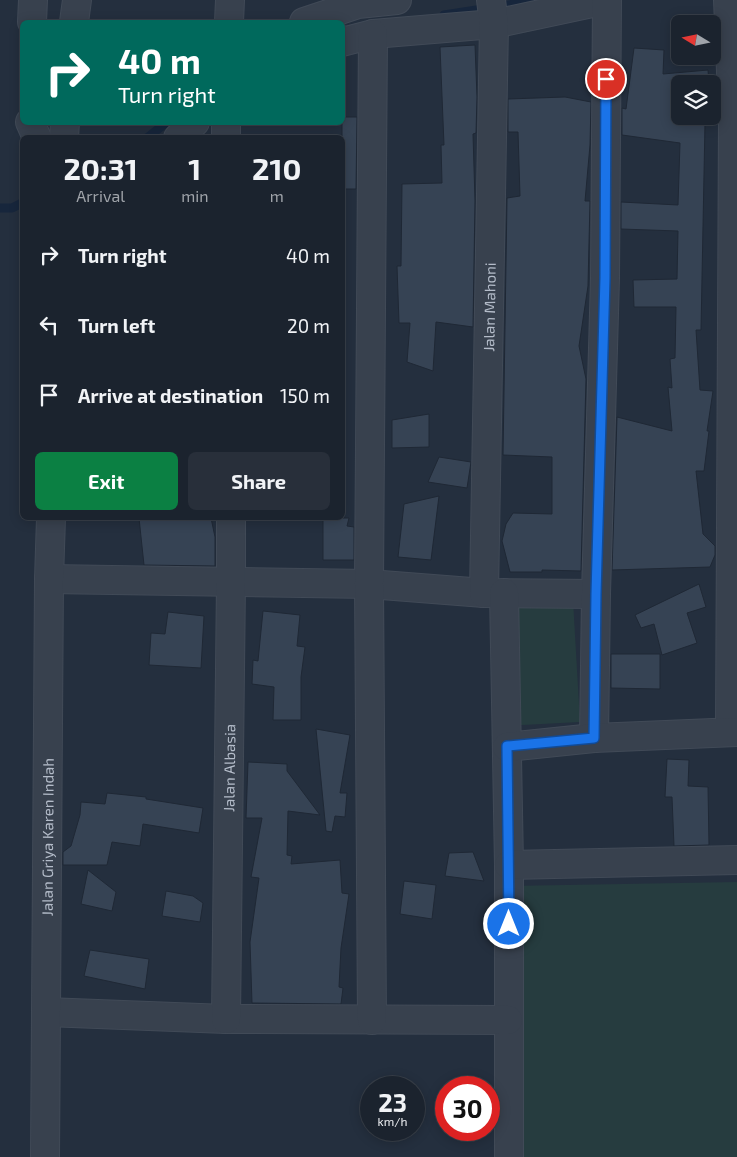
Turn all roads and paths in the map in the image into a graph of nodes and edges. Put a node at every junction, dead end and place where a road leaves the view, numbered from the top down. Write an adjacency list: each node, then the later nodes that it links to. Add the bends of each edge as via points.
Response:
1 (33, 0): 8 (street)
2 (77, 0): 9 (street)
3 (230, 0): 10 (street)
4 (397, 0): 11 (street)
5 (606, 0): 7 (street); 22 (street, via 605,278)
6 (728, 0): 13 (street)
7 (493, 15): 12 (street); 21 (street, Jalan Mahoni)
8 (32, 20)
9 (74, 20)
10 (229, 20)
11 (345, 23): 12 (street)
12 (372, 34): 20 (street)
13 (735, 120): 23 (street)
14 (192, 125): 15 (street)
15 (181, 135)
16 (51, 520): 18 (street, Jalan Griya Karen Indah)
17 (231, 520): 19 (street, Jalan Albasia)
18 (49, 579): 19 (street); 28 (street, Jalan Griya Karen Indah)
19 (231, 582): 20 (street); 29 (street, Jalan Albasia)
20 (369, 584): 21 (street); 30 (street)
21 (494, 593): 22 (street); 25 (street, Jalan Mahoni)
22 (596, 594): 24 (street)
23 (733, 732): 24 (street)
24 (594, 738): 25 (street)
25 (507, 746): 27 (street, Jalan Mahoni)
26 (737, 860): 27 (street)
27 (509, 865): 31 (street, Jalan Mahoni)
28 (46, 1012): 29 (street); 32 (street, Jalan Griya Karen Indah)
29 (226, 1019): 30 (street)
30 (372, 1020): 31 (street)
31 (508, 1020): 33 (street, Jalan Mahoni)
32 (45, 1157)
33 (509, 1157)

